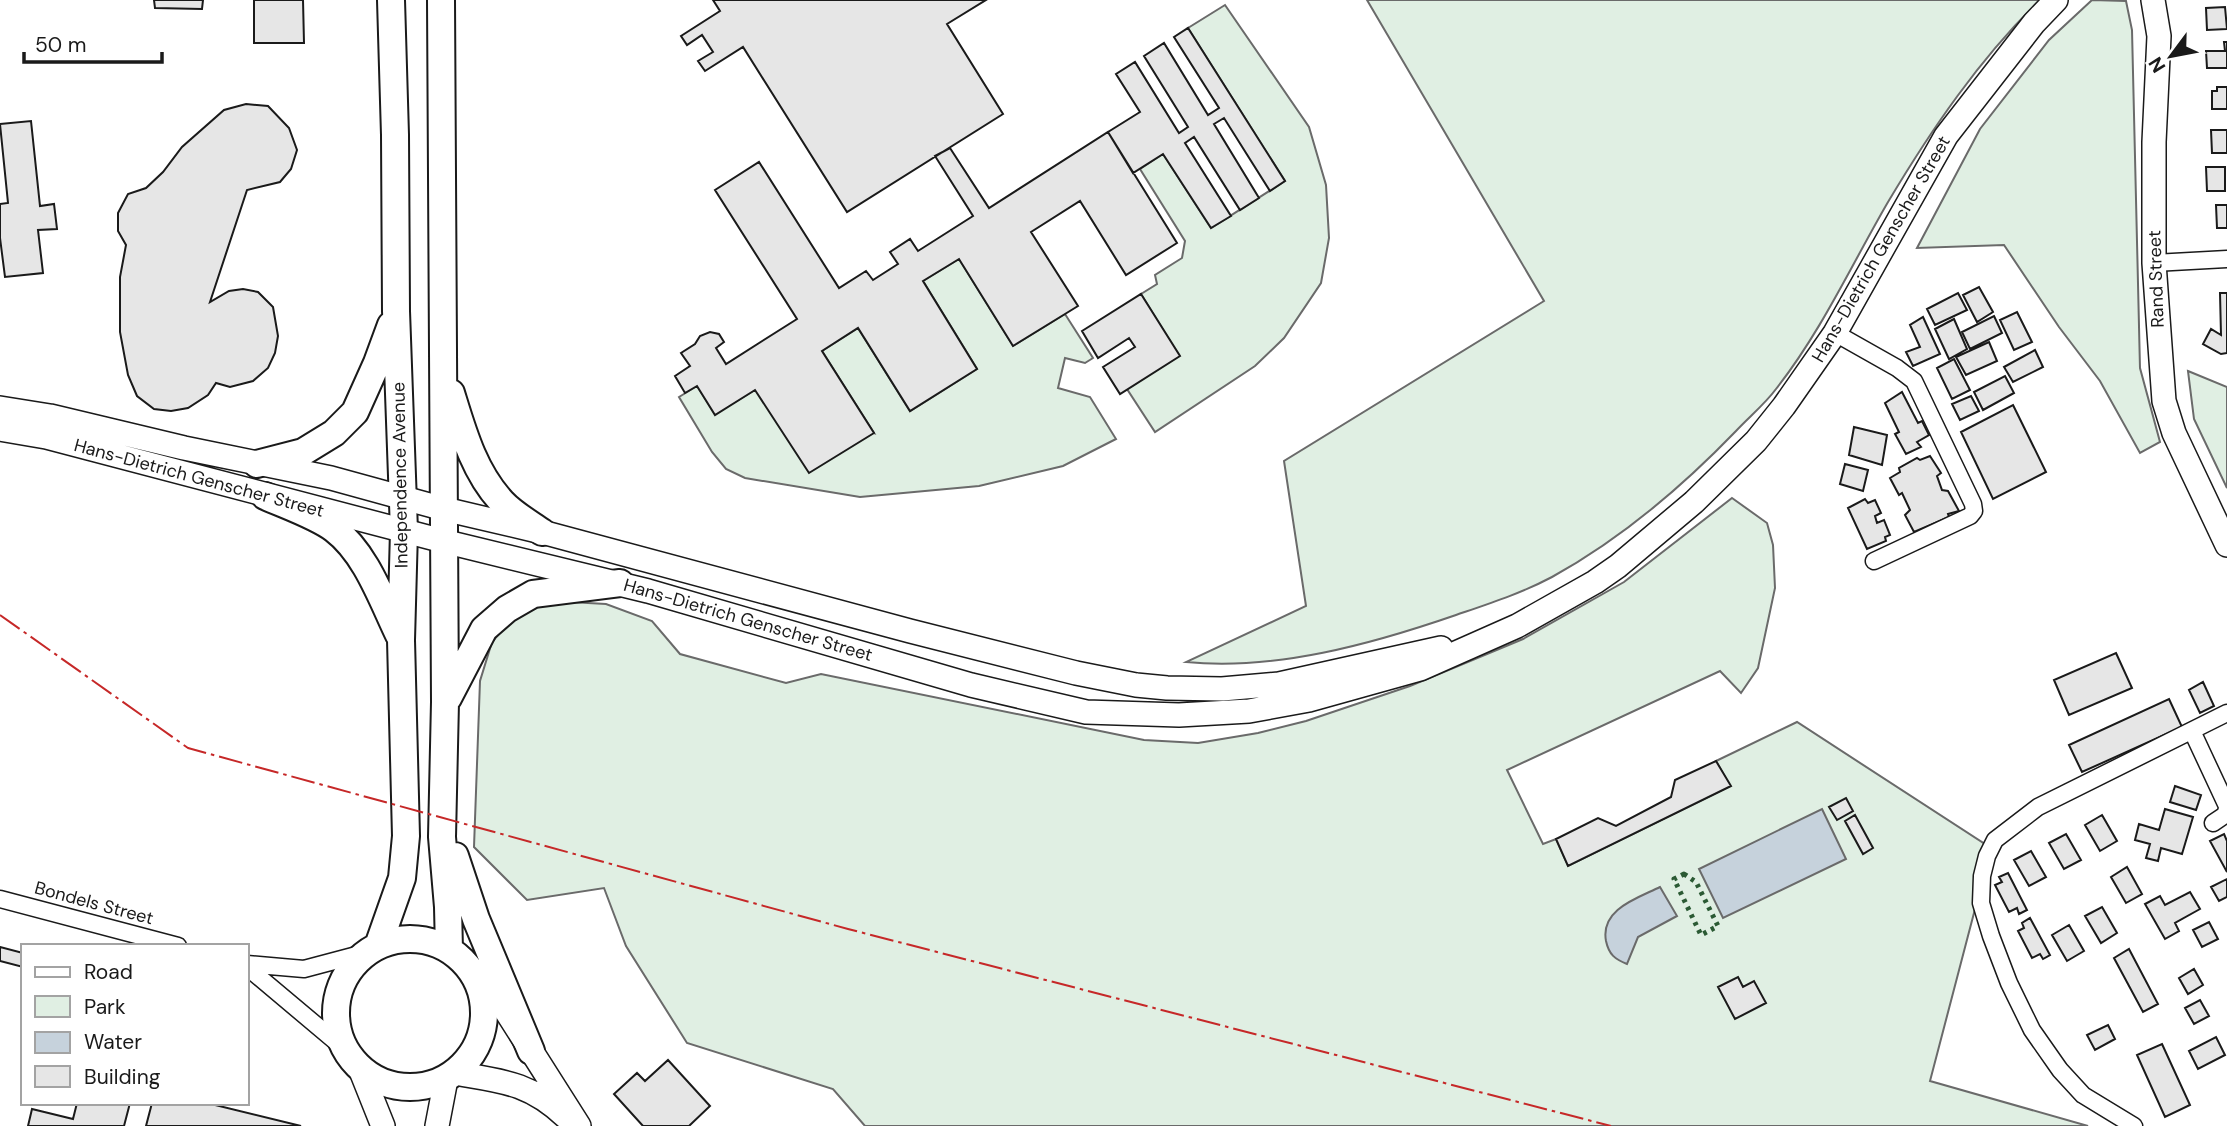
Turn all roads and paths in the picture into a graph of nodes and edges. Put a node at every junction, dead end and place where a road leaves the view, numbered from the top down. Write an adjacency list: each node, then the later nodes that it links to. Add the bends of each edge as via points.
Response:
1 (391, 0): 7 (main road, Independence Avenue)
2 (441, 0): 9 (main road)
3 (2056, 0): 8 (street, Hans-Dietrich Genscher Street, via 1947,136)
4 (2153, 0): 6 (street, Rand Street, via 2159,36)
5 (2227, 260): 6 (street)
6 (2154, 263): 19 (street, Rand Street, via 2166,408)
7 (396, 311): 12 (main road, via 355,412 303,453); 14 (main road, Independence Avenue)
8 (1835, 334): 20 (street, via 1914,381 1973,504 1970,516); 22 (street, Hans-Dietrich Genscher Street, via 1756,441 1694,502 1618,566)
9 (443, 368): 15 (main road); 17 (main road, via 481,476 503,504)
10 (0, 408): 12 (street, Hans-Dietrich Genscher Street)
11 (0, 429): 13 (street, Hans-Dietrich Genscher Street, via 46,437)
12 (257, 464): 14 (street, Hans-Dietrich Genscher Street)
13 (265, 496): 16 (street, Hans-Dietrich Genscher Street); 23 (main road, via 334,528 368,572)
14 (402, 497): 15 (street, Hans-Dietrich Genscher Street); 16 (main road, Independence Avenue)
15 (443, 509): 17 (street, Hans-Dietrich Genscher Street); 18 (main road)
16 (404, 531): 18 (street, Hans-Dietrich Genscher Street); 23 (main road, Independence Avenue)
17 (542, 532): 22 (street, Hans-Dietrich Genscher Street, via 910,631 1136,685 1222,689 1279,684)
18 (443, 541): 21 (street, Hans-Dietrich Genscher Street); 24 (main road)
19 (2227, 545)
20 (1874, 561)
21 (620, 583): 22 (street, Hans-Dietrich Genscher Street, via 971,685 1086,712 1122,715 1249,711 1309,700 1420,668); 24 (main road, via 533,594 507,609 484,629)
22 (1495, 636)
23 (401, 640): 32 (main road, Independence Avenue, via 406,836 402,878)
24 (445, 702): 27 (main road)
25 (2227, 713): 26 (street)
26 (2192, 730): 28 (street); 43 (street, via 2038,807 1995,840 1982,876 1981,903 1991,936 2032,1030 2083,1095)
27 (443, 806): 33 (main road); 37 (main road, via 475,919)
28 (2227, 808): 29 (street)
29 (2213, 823)
30 (0, 899): 31 (street, Bondels Street)
31 (169, 944)
32 (373, 949): 33 (main road, via 401,939 426,941); 34 (street, via 304,969); 38 (main road, Independence Avenue, via 354,964 338,997 339,1034)
33 (449, 950): 36 (main road)
34 (248, 966)
35 (248, 967): 38 (street)
36 (470, 969): 37 (street, via 506,1011); 39 (main road, via 485,1016 476,1048)
37 (531, 1051): 42 (street)
38 (353, 1059): 39 (main road, via 374,1078 400,1086 428,1085); 40 (street, Independence Avenue)
39 (450, 1076): 41 (street); 42 (street, via 531,1090)
40 (383, 1126)
41 (437, 1126)
42 (577, 1126)
43 (2134, 1126)

